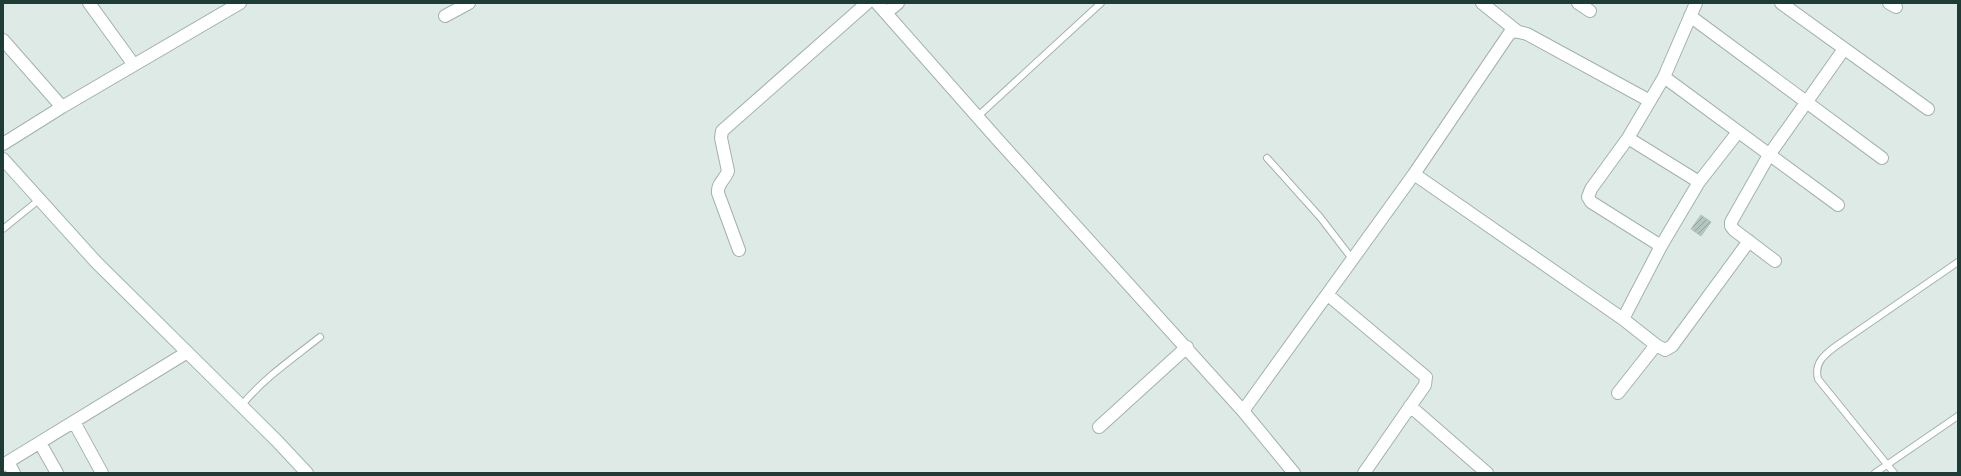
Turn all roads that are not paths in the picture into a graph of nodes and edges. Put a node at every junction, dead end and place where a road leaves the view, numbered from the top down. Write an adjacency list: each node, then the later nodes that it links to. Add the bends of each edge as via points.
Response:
1 (88, 3): 19 (street)
2 (240, 3): 19 (street)
3 (469, 3): 14 (street)
4 (866, 3): 40 (street, via 722,130 720,138 728,172 718,184 718,193)
5 (877, 3): 13 (street)
6 (898, 3): 13 (street)
7 (1101, 3): 25 (lane)
8 (1482, 3): 16 (street)
9 (1578, 3): 12 (street)
10 (1696, 3): 15 (street)
11 (1782, 3): 18 (street)
12 (1590, 11)
13 (886, 13): 25 (street)
14 (445, 16)
15 (1690, 16): 20 (street); 22 (street)
16 (1518, 32): 21 (street, via 1527,34); 33 (street, via 1506,36)
17 (3, 40): 23 (street)
18 (1844, 49): 22 (street); 24 (street)
19 (134, 65): 23 (street)
20 (1664, 78): 21 (street); 26 (street)
21 (1650, 101): 27 (street)
22 (1806, 103): 29 (street); 31 (street)
23 (62, 107): 28 (street)
24 (1928, 109)
25 (977, 117): 48 (street)
26 (1738, 132): 29 (street); 34 (street)
27 (1628, 138): 34 (street); 39 (street, via 1591,189 1588,198)
28 (3, 144)
29 (1769, 155): 36 (street); 38 (street, via 1731,222 1734,230)
30 (1267, 158): 41 (lane, via 1320,217)
31 (1882, 158)
32 (3, 159): 35 (street)
33 (1414, 174): 41 (street); 45 (street)
34 (1699, 182): 39 (street)
35 (40, 200): 37 (lane); 49 (street, via 96,262)
36 (1838, 205)
37 (3, 229)
38 (1749, 241): 42 (street); 47 (street, via 1672,346 1665,350)
39 (1661, 246): 45 (street)
40 (739, 250)
41 (1353, 260): 44 (street)
42 (1775, 261)
43 (1958, 262): 59 (lane, via 1822,356 1819,363 1816,372 1818,379)
44 (1328, 295): 52 (street, via 1426,377 1425,385); 53 (street)
45 (1623, 319): 47 (street)
46 (320, 337): 51 (lane, via 270,375)
47 (1656, 346): 50 (street)
48 (1187, 347): 53 (street); 56 (street)
49 (186, 353): 51 (street); 55 (street)
50 (1618, 393)
51 (241, 406): 63 (street)
52 (1410, 406): 65 (street); 66 (street)
53 (1244, 411): 64 (street)
54 (1958, 416): 59 (lane)
55 (74, 422): 57 (street); 62 (street)
56 (1099, 426)
57 (40, 443): 58 (street); 61 (street)
58 (6, 464): 60 (street)
59 (1887, 464): 67 (lane); 68 (lane)
60 (14, 473)
61 (57, 473)
62 (102, 473)
63 (307, 473)
64 (1294, 473)
65 (1364, 473)
66 (1487, 473)
67 (1875, 473)
68 (1894, 473)

